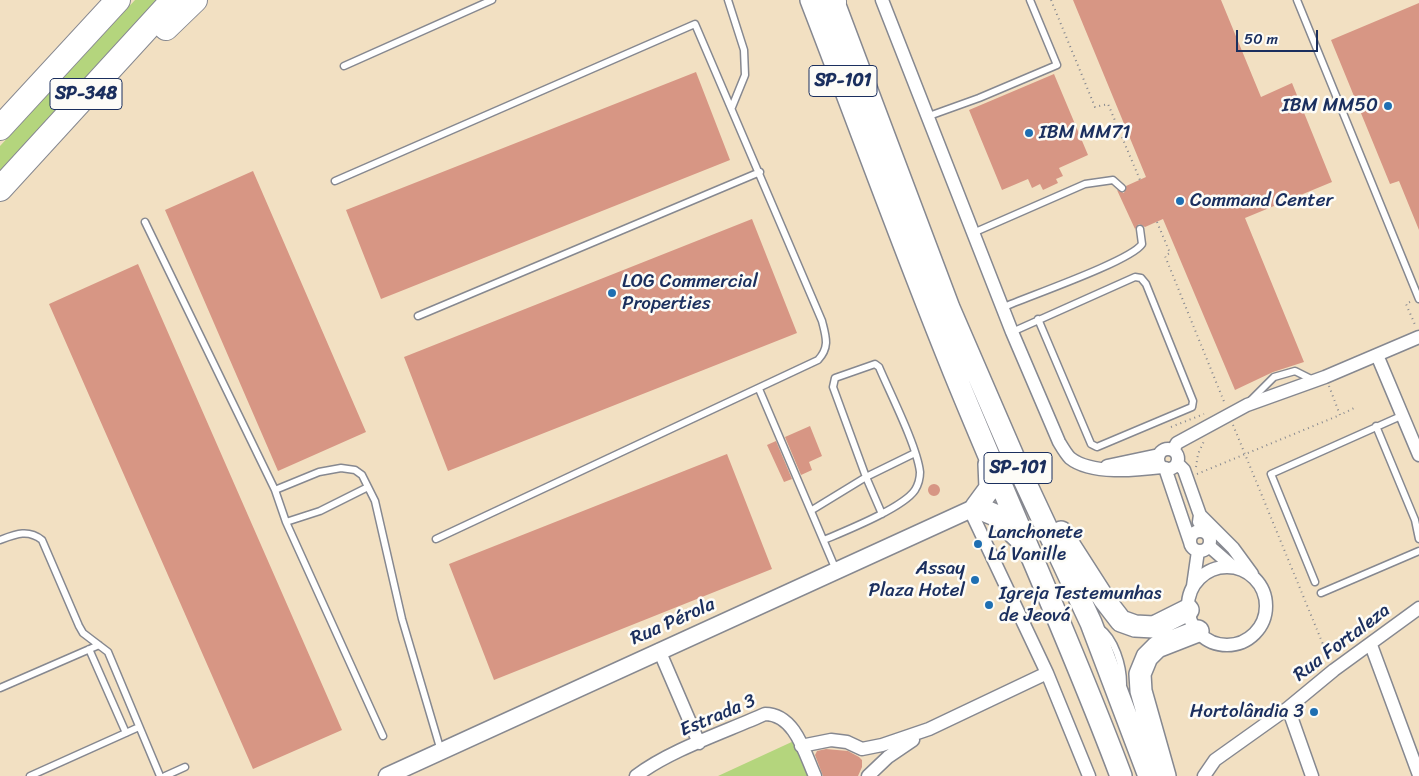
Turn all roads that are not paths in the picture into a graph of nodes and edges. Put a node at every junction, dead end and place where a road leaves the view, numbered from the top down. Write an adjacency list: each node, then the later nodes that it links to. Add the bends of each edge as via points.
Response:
1 (100, 0): 11 (highway, via 80,26)
2 (118, 0): 11 (highway, SP-348)
3 (173, 0): 13 (highway, SP-348)
4 (195, 0): 13 (highway, via 118,77)
5 (492, 0): 12 (lane)
6 (728, 0): 14 (lane, via 744,50 744,75)
7 (828, 0): 34 (highway, SP-101, via 930,315); 37 (highway, SP-101, via 949,308)
8 (882, 0): 15 (street)
9 (1030, 0): 15 (lane, via 1057,65)
10 (1297, 0): 24 (lane)
11 (62, 60): 16 (highway, SP-348)
12 (344, 66)
13 (92, 87): 20 (highway, SP-348)
14 (732, 107): 17 (lane); 18 (lane, via 695,24)
15 (929, 116): 23 (street)
16 (0, 128)
17 (760, 172): 26 (lane); 31 (lane, via 827,340 826,352 818,360)
18 (335, 181)
19 (1122, 188): 23 (lane, via 1112,180 1085,184)
20 (0, 189)
21 (145, 222): 42 (lane)
22 (1140, 229): 25 (lane, via 1142,244 1139,249)
23 (973, 233): 25 (street)
24 (1416, 300)
25 (1004, 307): 28 (street)
26 (418, 316)
27 (1038, 319): 27 (lane, via 1091,444 1097,447 1192,407 1193,401 1141,278 1135,277); 28 (lane)
28 (1012, 332): 39 (street, via 1059,442 1070,457 1084,465 1103,467 1119,462)
29 (1419, 335): 30 (street)
30 (1377, 355): 32 (street); 38 (street, via 1228,414 1202,434 1177,443)
31 (759, 389): 44 (lane); 48 (lane)
32 (1401, 416): 33 (lane); 36 (street)
33 (1376, 426): 49 (lane, via 1415,520); 58 (lane, via 1271,474)
34 (986, 451): 43 (highway, via 990,488); 52 (highway, SP-101)
35 (915, 453): 40 (lane); 40 (lane, via 876,364 835,378 833,386); 45 (lane, via 920,472 914,492)
36 (1419, 455)
37 (1013, 456): 60 (highway, via 1121,621 1154,627); 88 (highway, SP-101, via 1091,623)
38 (1176, 457): 39 (street, via 1174,467); 39 (street, via 1166,449); 46 (street)
39 (1162, 464): 53 (street)
40 (866, 477): 44 (lane); 45 (lane)
41 (368, 487): 42 (lane, via 355,470 341,468 319,472); 47 (lane, via 320,511); 77 (lane, via 375,501 402,619)
42 (275, 490): 47 (lane)
43 (973, 509): 52 (highway, via 995,515); 56 (street, Rua Pérola); 67 (street)
44 (812, 510): 51 (lane)
45 (882, 514): 51 (lane)
46 (1200, 515): 53 (street, via 1198,527 1204,532 1195,533); 57 (street, via 1234,548)
47 (286, 522): 73 (lane)
48 (436, 539)
49 (1419, 539)
50 (0, 540): 63 (lane, via 22,532 42,540 79,626 83,633)
51 (824, 540): 56 (lane)
52 (1025, 544): 87 (highway, SP-101, via 1077,663)
53 (1199, 546): 55 (street); 60 (street)
54 (1419, 551): 59 (lane)
55 (1233, 567): 57 (street); 60 (street, via 1222,567 1201,577)
56 (836, 571): 66 (street, Rua Pérola)
57 (1255, 578): 62 (street, via 1262,589 1266,607 1261,625 1253,634 1237,643 1219,644)
58 (1315, 582)
59 (1321, 593)
60 (1190, 600): 62 (street)
61 (1419, 608): 64 (street, Rua Fortaleza)
62 (1198, 631): 89 (highway, via 1157,647 1147,657 1140,674 1141,690)
63 (100, 645): 65 (lane); 70 (lane, via 108,652)
64 (1371, 645): 69 (street, Rua Fortaleza); 92 (street)
65 (89, 649): 68 (lane); 72 (lane)
66 (659, 650): 74 (street); 77 (street, Rua Pérola)
67 (1047, 673): 71 (street); 86 (street)
68 (0, 688)
69 (1288, 708): 90 (street, Rua Fortaleza, via 1215,760); 91 (street)
70 (139, 727): 72 (lane); 81 (lane)
71 (929, 729): 76 (street); 79 (street)
72 (126, 733): 80 (lane)
73 (383, 736)
74 (699, 743): 75 (street, Estrada 3, via 766,714 774,714 789,723); 84 (street, Estrada 3)
75 (801, 746): 76 (street, via 839,740); 85 (street, Estrada 3)
76 (862, 749): 79 (street)
77 (442, 752): 83 (street, Rua Pérola)
78 (186, 767): 82 (lane)
79 (869, 774)
80 (30, 776)
81 (160, 776)
82 (165, 776)
83 (387, 776)
84 (636, 776)
85 (815, 776)
86 (1089, 776)
87 (1121, 776)
88 (1149, 776)
89 (1165, 776)
90 (1204, 776)
91 (1312, 776)
92 (1419, 776)

